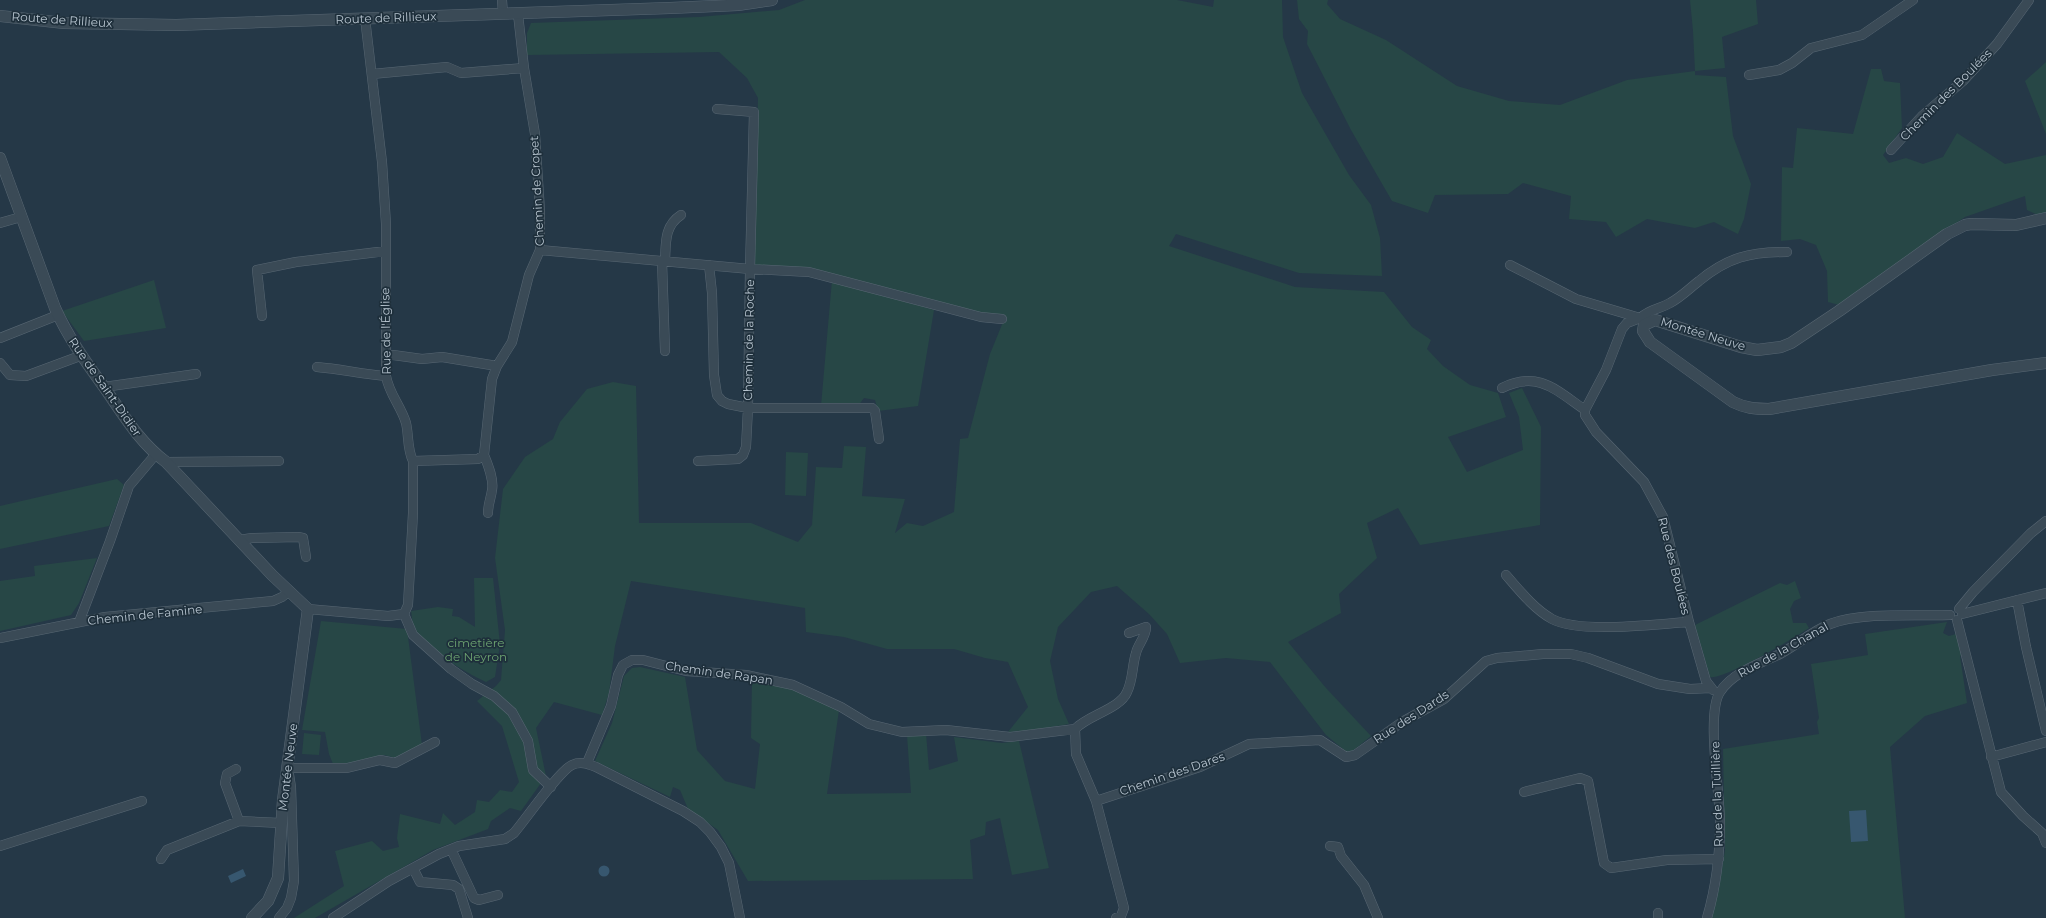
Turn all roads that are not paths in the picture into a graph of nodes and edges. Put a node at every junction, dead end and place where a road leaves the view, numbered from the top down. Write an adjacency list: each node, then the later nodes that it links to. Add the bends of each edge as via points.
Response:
1 (502, 0): 5 (street)
2 (772, 0): 6 (street, Route de Rillieux, via 717,6)
3 (1913, 0): 11 (street, via 1862,35 1811,48 1779,70)
4 (2029, 0): 13 (street, Chemin des Boulées, via 1997,44 1963,80 1922,116)
5 (504, 14): 6 (street, Route de Rillieux); 8 (street, Route de Rillieux)
6 (518, 14): 9 (street, Chemin de Cropet)
7 (0, 16): 8 (street, Route de Rillieux, via 64,23 176,25)
8 (365, 18): 10 (street, Rue de l'Église)
9 (524, 68): 10 (street, via 461,73 447,67); 19 (street, Chemin de Cropet, via 534,134 540,211)
10 (372, 74): 20 (street, Rue de l'Église, via 382,162)
11 (1749, 75)
12 (717, 109): 25 (street, via 754,112)
13 (1891, 150)
14 (0, 158): 16 (street, Rue de Saint-Didier)
15 (681, 215): 22 (street, via 674,219 667,232)
16 (21, 218): 18 (street); 26 (street, Rue de Saint-Didier)
17 (2046, 218): 29 (street, Montée Neuve, via 2016,224 1965,225 1947,234 1797,339 1781,347 1757,350 1741,347 1663,321)
18 (0, 224)
19 (540, 250): 22 (street, Chemin de la Roche); 36 (street, Chemin de Cropet, via 529,275 512,342)
20 (386, 251): 27 (street, via 296,262 256,270); 32 (street, Rue de l'Église)
21 (1787, 252): 29 (street, via 1743,255 1724,263 1670,304 1649,310)
22 (664, 261): 23 (street, Chemin de la Roche); 31 (street)
23 (709, 265): 25 (street, Chemin de la Roche); 42 (street, via 714,375 718,395 728,404)
24 (1510, 265): 29 (street, via 1576,299)
25 (750, 269): 28 (street, via 809,272 981,317); 42 (street, Chemin de la Roche)
26 (58, 315): 30 (street); 33 (street, Rue de Saint-Didier)
27 (262, 316)
28 (1002, 319)
29 (1644, 320): 35 (street, Montée Neuve, via 1643,332 1650,342 1733,402 1756,410); 43 (street, via 1627,323 1622,329 1606,370)
30 (0, 338)
31 (665, 351)
32 (386, 354): 36 (street, via 422,359 442,357); 39 (street, Rue de l'Église)
33 (80, 356): 34 (street, via 26,376 10,375); 40 (street, Rue de Saint-Didier)
34 (0, 363)
35 (2046, 363)
36 (497, 366): 46 (street, Chemin de Cropet, via 489,390)
37 (317, 367): 39 (street)
38 (196, 374): 40 (street)
39 (386, 376): 48 (street, Rue de l'Église, via 388,388 406,422)
40 (104, 387): 45 (street, Rue de Saint-Didier, via 124,418)
41 (1502, 388): 43 (street, via 1523,380 1537,382 1553,388)
42 (748, 408): 44 (street, via 872,408 875,411); 49 (street, Chemin de la Roche, via 746,447 743,455 738,459)
43 (1585, 410): 63 (street, Rue des Boulées, via 1585,415 1596,432 1644,482 1663,516)
44 (879, 439)
45 (156, 454): 50 (street, Rue de Saint-Didier); 62 (street, via 129,486)
46 (484, 455): 48 (street, via 478,459); 51 (street, via 492,478 493,490 488,503)
47 (279, 461): 50 (street)
48 (413, 461): 60 (street, Rue de l'Église, via 413,514 408,598)
49 (698, 461)
50 (166, 462): 53 (street, Rue de Saint-Didier)
51 (488, 513)
52 (2046, 521): 61 (street, via 1973,592)
53 (239, 540): 54 (street, via 303,538); 56 (street, Rue de Saint-Didier)
54 (306, 557)
55 (1506, 575): 63 (street, via 1539,610 1564,624 1586,627)
56 (288, 592): 59 (street, Rue de Saint-Didier); 62 (street, Chemin de Famine, via 273,601 112,616)
57 (2046, 593): 58 (street, Rue de la Chanal)
58 (2017, 600): 61 (street, Rue de la Chanal); 69 (street)
59 (308, 609): 60 (street, via 388,616); 75 (street, Montée Neuve)
60 (404, 614): 77 (street, via 413,635 450,669 494,696 512,712 528,741 533,770)
61 (1957, 615): 67 (street, Rue de la Chanal, via 1855,618 1831,624 1789,650 1730,679); 73 (street)
62 (79, 622): 65 (street, Chemin de Famine)
63 (1688, 622): 66 (street, Rue des Boulées)
64 (1129, 633): 68 (street, via 1146,628 1136,651 1127,694 1118,703 1081,723)
65 (0, 638)
66 (1710, 688): 67 (street); 70 (street, Rue des Dards, via 1690,689 1658,684 1571,654 1497,658 1486,661 1444,699 1402,722 1354,754 1346,756)
67 (1719, 694): 88 (street, Rue de la Tuillière, via 1714,719 1720,822)
68 (1075, 729): 74 (street, Chemin de Rapan, via 1010,737 946,730 889,730 869,724 841,707 793,685 746,675 686,671 632,660 623,665 618,674 611,706); 79 (street, via 1076,754)
69 (2046, 731)
70 (1320, 740): 79 (street, Chemin des Dares, via 1249,744 1200,767)
71 (435, 742): 75 (street, via 396,763 380,760 347,768)
72 (2046, 742): 73 (street)
73 (1991, 757): 83 (street, via 2002,792 2042,833)
74 (587, 763): 77 (street, via 578,763 565,769); 95 (street, via 683,811 710,832 729,862)
75 (288, 768): 82 (street, Montée Neuve); 92 (street, via 294,881 287,908)
76 (236, 769): 81 (street, via 227,774 225,783)
77 (551, 787): 86 (street, via 514,833 505,839)
78 (1524, 792): 88 (street, via 1580,778 1588,781 1604,863 1611,868 1667,860)
79 (1096, 800): 96 (street, via 1124,908 1121,916)
80 (142, 801): 84 (street)
81 (239, 821): 82 (street); 87 (street, via 167,850)
82 (281, 823): 91 (street, Montée Neuve, via 276,885 268,901)
83 (2046, 843)
84 (0, 846)
85 (1330, 846): 97 (street, via 1338,848 1341,856 1364,885)
86 (451, 849): 89 (street); 90 (street, via 474,898 479,900)
87 (161, 859)
88 (1719, 859): 98 (street, Rue de la Tuillière)
89 (413, 868): 93 (street); 94 (street, via 420,882 453,885 458,889)
90 (498, 895)
91 (252, 918)
92 (279, 918)
93 (333, 918)
94 (468, 918)
95 (740, 918)
96 (1116, 918)
97 (1378, 918)
98 (1707, 918)

